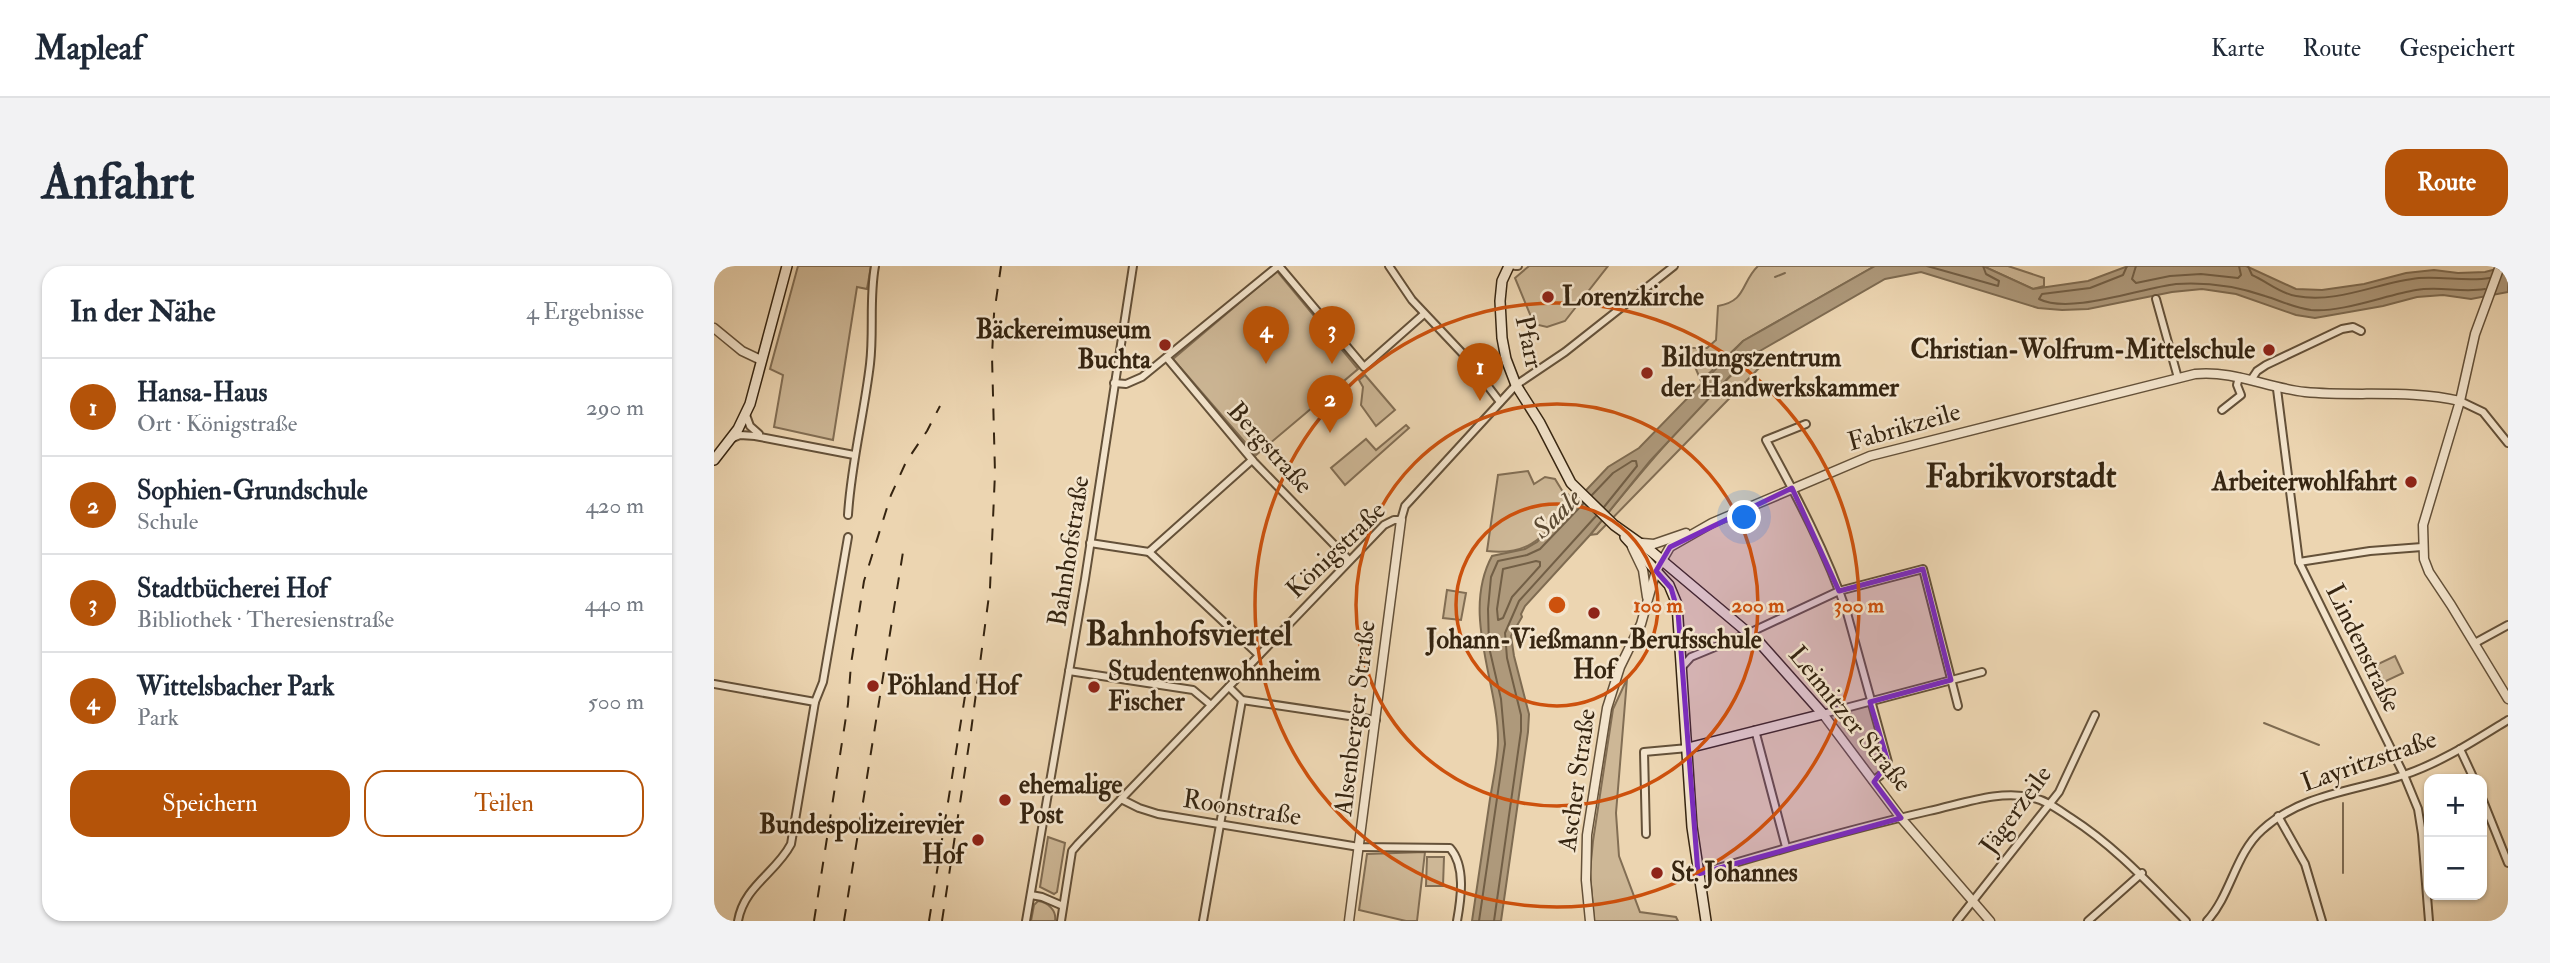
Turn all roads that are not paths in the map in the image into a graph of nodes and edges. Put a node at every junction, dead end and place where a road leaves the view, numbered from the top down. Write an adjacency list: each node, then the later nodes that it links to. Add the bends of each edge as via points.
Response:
1 (787, 266): 16 (main road)
2 (875, 266): 31 (street, via 870,368)
3 (1133, 266): 20 (street, Bahnhofstraße)
4 (1263, 266): 10 (street)
5 (1279, 266): 10 (street); 12 (street, via 1364,367)
6 (1389, 266): 12 (street)
7 (1509, 266): 21 (main road, Pfarr, via 1501,285 1500,323)
8 (1674, 266): 21 (street, Königstraße)
9 (2500, 266): 23 (street, via 2472,346)
10 (1269, 274): 15 (street)
11 (2156, 299): 18 (street)
12 (1424, 314): 24 (street)
13 (714, 328): 16 (street)
14 (2361, 331): 19 (street, via 2342,329 2266,365)
15 (1167, 358): 20 (street, via 1132,382); 33 (street, Bergstraße)
16 (761, 360): 26 (main road)
17 (2239, 377): 18 (street, Fabrikzeile, via 2202,373); 19 (street, Fabrikzeile); 25 (street, via 2241,395)
18 (2178, 378): 34 (street, Fabrikzeile, via 1870,456)
19 (2251, 380): 22 (street, Fabrikzeile)
20 (1114, 383): 42 (street, Bahnhofstraße)
21 (1516, 385): 24 (street, Königstraße); 37 (main road, Pfarr, via 1566,475)
22 (2277, 388): 23 (street, Fabrikzeile, via 2372,396 2412,394); 47 (street, Lindenstraße)
23 (2460, 401): 30 (street, via 2483,412); 43 (street, via 2423,525)
24 (1500, 402): 36 (street, Königstraße, via 1405,506)
25 (2222, 411)
26 (746, 414): 28 (street, via 753,429); 29 (main road)
27 (1806, 424): 34 (street, via 1766,440)
28 (764, 437): 29 (street); 31 (street)
29 (732, 439): 32 (main road)
30 (2508, 443)
31 (854, 455): 35 (street)
32 (714, 460)
33 (1252, 460): 44 (street); 46 (street, Bergstraße)
34 (1792, 488): 38 (street, Fabrikzeile); 49 (street)
35 (848, 515)
36 (1401, 520): 46 (street, Königstraße, via 1384,525); 69 (street, Alsenberger Straße)
37 (1611, 523): 40 (main road); 41 (main road, Leimitzer Straße)
38 (1712, 523): 41 (street, via 1654,544); 45 (street, Fabrikzeile, via 1676,543)
39 (848, 537): 63 (street, via 823,682)
40 (1628, 540): 48 (main road); 50 (street, Ascher Straße, via 1645,579)
41 (1638, 542): 45 (main road, Leimitzer Straße)
42 (1090, 543): 44 (street); 56 (street, Bahnhofstraße)
43 (2422, 547): 47 (street); 53 (street, via 2429,572)
44 (1149, 552): 54 (street)
45 (1661, 560): 48 (street, Ascher Straße); 52 (main road, Leimitzer Straße)
46 (1349, 561): 54 (street, Königstraße)
47 (2299, 562): 75 (street, Lindenstraße)
48 (1656, 570): 50 (street, Ascher Straße); 55 (main road, via 1675,597)
49 (1839, 591): 52 (street); 58 (street, via 1923,569); 64 (street)
50 (1646, 611): 98 (street, Ascher Straße, via 1619,667 1607,708 1587,835)
51 (2508, 625): 53 (street)
52 (1749, 633): 55 (street, via 1691,657); 67 (main road, Leimitzer Straße)
53 (2475, 643): 61 (street)
54 (1259, 655): 60 (street, Königstraße)
55 (1682, 667): 72 (main road)
56 (1069, 671): 65 (street, via 1193,690); 89 (street, Bahnhofstraße)
57 (1982, 672): 58 (street)
58 (1951, 680): 64 (street); 66 (street)
59 (714, 684): 63 (street)
60 (1229, 687): 62 (street); 65 (street, Königstraße)
61 (2508, 699)
62 (1242, 700): 69 (street); 82 (street)
63 (815, 702): 92 (street, via 791,844 745,898)
64 (1870, 702): 67 (street); 76 (street, via 1888,762 1886,771)
65 (1211, 705): 77 (street, Königstraße)
66 (1958, 706)
67 (1823, 714): 71 (main road); 76 (street, Leimitzer Straße)
68 (2095, 715): 78 (street, Jägerzeile)
69 (1376, 720): 84 (street, Alsenberger Straße)
70 (2508, 720): 73 (street, Layritzstraße)
71 (1755, 730): 72 (main road); 85 (street)
72 (1688, 748): 83 (street, via 1644,752); 88 (main road)
73 (2460, 749): 74 (street); 75 (street, Layritzstraße)
74 (2472, 774)
75 (2404, 775): 80 (street, Layritzstraße, via 2317,799); 106 (street, Lindenstraße, via 2418,809)
76 (1873, 781): 81 (street, Leimitzer Straße)
77 (1121, 799): 82 (street, Roonstraße, via 1158,814); 91 (street, Königstraße, via 1072,851)
78 (2050, 804): 81 (street, via 2036,798 1994,796); 87 (street); 90 (street, Jägerzeile)
79 (2487, 810): 86 (street)
80 (2278, 816): 104 (street, via 2256,836 2220,906); 105 (street, via 2305,864)
81 (1901, 818): 85 (street); 90 (street, Leimitzer Straße)
82 (1220, 823): 84 (street, Roonstraße); 95 (street)
83 (1646, 834)
84 (1359, 847): 96 (street, Alsenberger Straße); 97 (street, Roonstraße, via 1450,848 1460,875)
85 (1786, 847): 88 (street)
86 (2508, 863)
87 (2142, 873): 102 (street); 103 (street)
88 (1698, 874): 99 (main road)
89 (1031, 895): 91 (street); 93 (street, Bahnhofstraße)
90 (1972, 902): 100 (street, Jägerzeile); 101 (street, Leimitzer Straße)
91 (1063, 906): 94 (street, Königstraße)
92 (738, 921)
93 (1026, 921)
94 (1064, 921)
95 (1203, 921)
96 (1349, 921)
97 (1457, 921)
98 (1590, 921)
99 (1706, 921)
100 (1958, 921)
101 (1990, 921)
102 (2088, 921)
103 (2186, 921)
104 (2207, 921)
105 (2322, 921)
106 (2430, 921)

